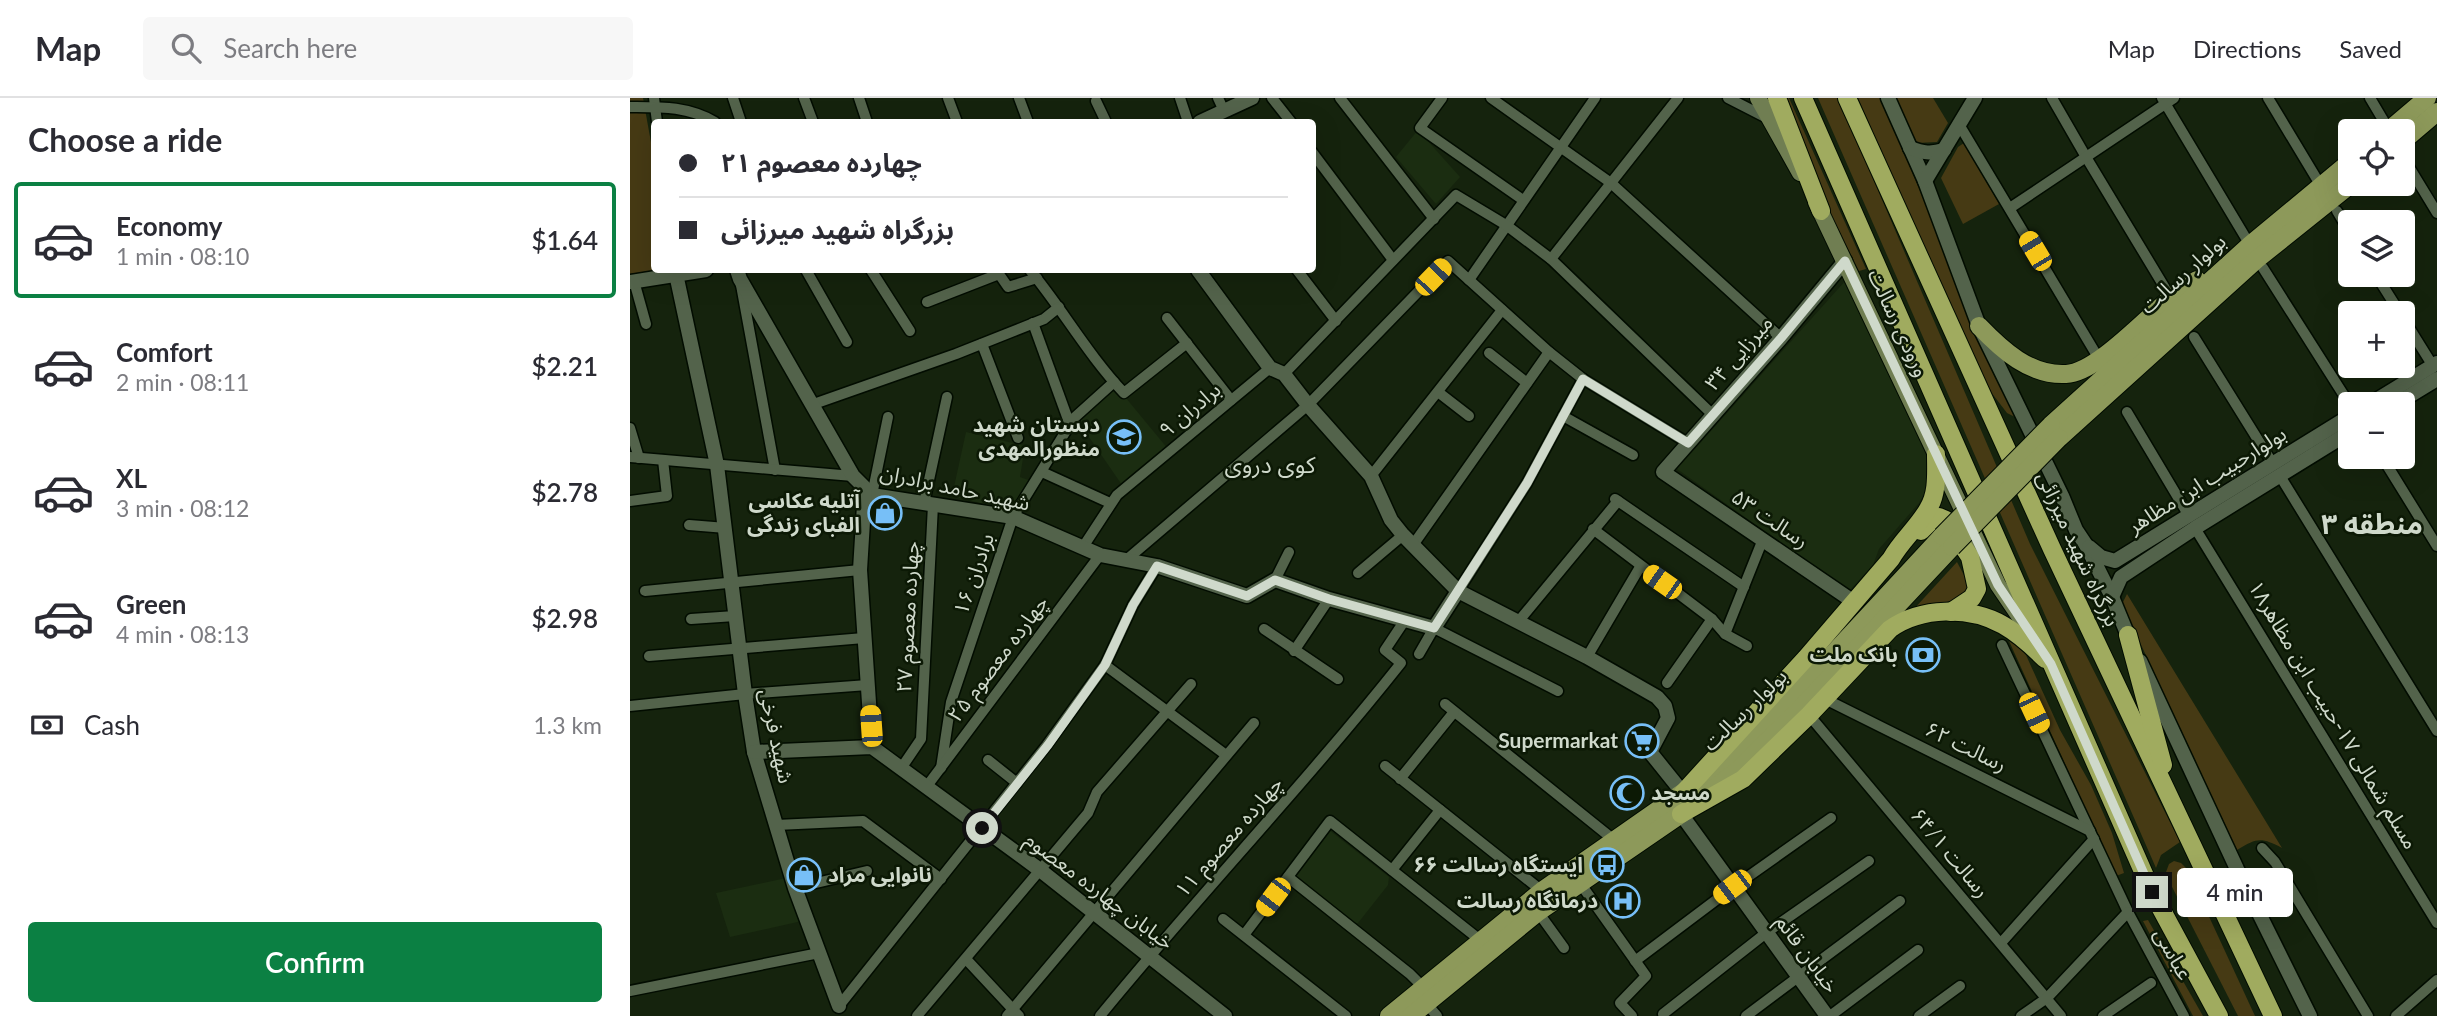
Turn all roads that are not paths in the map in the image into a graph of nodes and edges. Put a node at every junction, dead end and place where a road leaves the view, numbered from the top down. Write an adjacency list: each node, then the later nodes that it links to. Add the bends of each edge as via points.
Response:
1 (733, 98): 32 (street)
2 (804, 98): 33 (street)
3 (859, 98): 34 (street)
4 (948, 98): 35 (street)
5 (1019, 98): 36 (street)
6 (1180, 98): 38 (street)
7 (1252, 98): 28 (street)
8 (1272, 98): 40 (street)
9 (1340, 98): 61 (street)
10 (1442, 98): 57 (street, via 1420,128)
11 (1491, 98): 46 (street)
12 (1595, 98): 46 (street)
13 (1678, 98): 54 (street)
14 (1728, 98): 43 (street)
15 (1758, 98): 43 (main road, ورودی رسالت)
16 (1777, 98): 59 (highway)
17 (1847, 98): 214 (highway, بزرگراه شهید میرزائی)
18 (1888, 98): 47 (street)
19 (1975, 98): 45 (street)
20 (2052, 98): 50 (street)
21 (2268, 98): 55 (street)
22 (2370, 98): 41 (street)
23 (2427, 98): 42 (main road)
24 (1803, 99): 186 (highway)
25 (2167, 100): 50 (street); 63 (street)
26 (1096, 101): 37 (street)
27 (654, 103): 29 (street); 31 (street)
28 (1221, 105): 39 (street)
29 (630, 107)
30 (2437, 112): 44 (main road)
31 (708, 119)
32 (740, 119)
33 (812, 119)
34 (863, 119)
35 (956, 119)
36 (1027, 119)
37 (1105, 119)
38 (1187, 119)
39 (1204, 119)
40 (1289, 119)
41 (2383, 119)
42 (2407, 119)
43 (1769, 120): 59 (main road, ورودی رسالت)
44 (2415, 123)
45 (1959, 127): 48 (street); 58 (street)
46 (1560, 148): 54 (street); 57 (street)
47 (1910, 148): 48 (street, via 1922,153); 53 (street)
48 (1944, 150): 53 (street)
49 (1316, 157): 65 (street)
50 (2085, 157): 58 (street); 78 (street)
51 (2338, 172): 55 (main road, بولوار رسالت)
52 (2415, 177): 60 (street)
53 (1925, 181): 86 (street)
54 (1611, 183): 64 (street); 90 (street)
55 (2321, 186): 63 (main road, بولوار رسالت)
56 (2338, 194): 119 (main road, بولوار رسالت)
57 (1523, 200): 62 (street)
58 (2010, 208): 96 (street)
59 (1821, 211): 66 (main road, ورودی رسالت)
60 (2437, 213)
61 (1433, 219): 62 (street, via 1456,195); 65 (street)
62 (1506, 225): 64 (street); 76 (street)
63 (2250, 245): 78 (main road); 119 (main road, بولوار رسالت)
64 (1551, 259): 112 (street)
65 (1393, 260): 83 (street)
66 (1845, 261): 90 (street, میرزایی ۳۴); 123 (main road, ورودی رسالت)
67 (2263, 268): 104 (street)
68 (671, 273): 77 (street)
69 (676, 273): 127 (street, شهید فرخی)
70 (808, 273): 91 (street)
71 (873, 273): 87 (street)
72 (1200, 273): 97 (street)
73 (1299, 273): 83 (street)
74 (738, 274): 109 (street, شهید حامد برادران); 129 (street)
75 (1033, 274): 79 (street, via 1007,288 999,274); 80 (street)
76 (1469, 279): 81 (street); 110 (street, via 1448,261)
77 (632, 281): 85 (street)
78 (2171, 298): 96 (main road)
79 (927, 302)
80 (1059, 307): 84 (street); 101 (street)
81 (1502, 310): 94 (street); 103 (street)
82 (1167, 318): 92 (street)
83 (1336, 321): 99 (street)
84 (1033, 323): 93 (street); 116 (street)
85 (646, 324)
86 (1979, 326): 96 (main road, via 2009,355 2049,373 2080,371); 147 (street)
87 (910, 331)
88 (2194, 337): 130 (street)
89 (2415, 337): 98 (street)
90 (1781, 338): 112 (street, میرزایی ۳۴)
91 (847, 342)
92 (1187, 343): 101 (street, via 1124,393); 108 (street)
93 (982, 344): 109 (street); 120 (street)
94 (1549, 352): 100 (street); 102 (street)
95 (1489, 353): 102 (street)
96 (2099, 359)
97 (1270, 368): 99 (street); 108 (street, برادران ۹)
98 (2436, 369): 105 (street); 106 (street)
99 (1284, 374): 110 (street)
100 (1583, 379): 114 (street); 122 (street)
101 (1114, 382): 116 (street, برادران ۱۶)
102 (1527, 383): 145 (street)
103 (1438, 391): 113 (street); 134 (street)
104 (2342, 392)
105 (2393, 392)
106 (2410, 392)
107 (947, 397): 138 (street, چهارده معصوم ۲۷)
108 (1231, 400): 137 (street, برادران ۹)
109 (811, 405): 133 (street, شهید حامد برادران)
110 (1308, 405): 134 (street); 153 (street)
111 (2127, 412): 140 (street, مسلم شمالی ۱۷-حبیب ابن مظاهر۱۸)
112 (1713, 415): 122 (street, میرزایی ۳۴)
113 (1469, 416)
114 (1563, 416): 124 (street); 164 (street, via 1527,483)
115 (888, 418): 135 (street)
116 (1070, 425): 131 (street, برادران ۱۶)
117 (2338, 425): 130 (street, بولوارحبیب ابن مظاهر)
118 (630, 428): 125 (street)
119 (2055, 432): 146 (main road, bridge)
120 (1018, 438)
121 (2338, 438): 130 (street, بولوارحبیب ابن مظاهر)
122 (1688, 443): 132 (street, میرزایی ۳۴)
123 (1936, 454): 152 (highway, via 1936,480 1928,509); 186 (main road, ورودی رسالت, via 1998,585)
124 (1633, 455)
125 (635, 458): 126 (street)
126 (663, 460): 127 (street); 136 (street, via 667,496)
127 (717, 465): 129 (street); 142 (street, شهید فرخی)
128 (2389, 469): 149 (street)
129 (775, 470): 133 (street)
130 (2276, 470): 140 (street, بولوارحبیب ابن مظاهر); 201 (street)
131 (1042, 472): 137 (street); 139 (street, برادران ۱۶)
132 (1663, 472): 144 (street, رسالت ۵۳)
133 (853, 476): 135 (street, شهید حامد برادران)
134 (1371, 476): 145 (street, via 1391,520)
135 (868, 492): 138 (street, شهید حامد برادران); 157 (street)
136 (630, 501)
137 (1110, 503): 148 (street, برادران ۹)
138 (929, 504): 139 (street, شهید حامد برادران); 207 (street, چهارده معصوم ۲۷, via 921,739)
139 (1013, 517): 148 (street, شهید حامد برادران); 208 (street, برادران ۱۶, via 951,702)
140 (2192, 522): 154 (street, بولوارحبیب ابن مظاهر); 159 (street, بولوارحبیب ابن مظاهر); 237 (street, مسلم شمالی ۱۷-حبیب ابن مظاهر۱۸)
141 (689, 525): 142 (street)
142 (726, 528): 161 (street, شهید فرخی)
143 (1593, 529): 156 (street); 162 (street, via 1616,500); 173 (street)
144 (1763, 539): 162 (street); 167 (street, رسالت ۵۳)
145 (1408, 540): 158 (street); 164 (street)
146 (1947, 542): 212 (main road, بولوار رسالت, via 1728,761); 215 (main road, بولوار رسالت, via 1800,709 1737,771)
147 (2086, 545): 154 (street, بولوارحبیب ابن مظاهر); 165 (street)
148 (1083, 547): 151 (street, شهید حامد برادران)
149 (2437, 547)
150 (1289, 552): 160 (street)
151 (1100, 555): 153 (street, شهید حامد برادران); 208 (street, چهارده معصوم ۲۵)
152 (1892, 559): 167 (highway); 168 (highway, via 1931,520 1946,520 1970,557 1977,589)
153 (1125, 561): 155 (street, شهید حامد برادران)
154 (2115, 561): 159 (street, via 2114,571)
155 (1157, 566): 160 (street, شهید حامد برادران, via 1247,596); 187 (street)
156 (1640, 567): 172 (street); 185 (street)
157 (860, 570): 161 (street); 178 (street)
158 (1358, 573)
159 (2121, 577): 165 (street)
160 (1275, 580): 166 (street)
161 (731, 582): 163 (street); 169 (street, شهید فرخی)
162 (1744, 587): 176 (street)
163 (645, 591)
164 (1458, 591): 173 (street); 174 (street)
165 (2112, 597): 177 (street)
166 (1329, 599): 171 (street); 182 (street)
167 (1854, 602): 212 (highway)
168 (1951, 612): 186 (highway, via 1976,614 2000,623); 194 (highway, via 1904,619)
169 (735, 616): 170 (street); 181 (street, شهید فرخی)
170 (691, 619)
171 (1405, 620): 174 (street); 245 (street, چهارده معصوم ۱۱, via 1385,650 1401,663 1337,744)
172 (1712, 620): 176 (street); 189 (street)
173 (1518, 622): 185 (street)
174 (1434, 628): 183 (street); 192 (street)
175 (1264, 629): 182 (street)
176 (1725, 634): 180 (street)
177 (2128, 635): 214 (highway); 274 (street)
178 (864, 638): 181 (street); 191 (street)
179 (2003, 645): 219 (street, عباسی)
180 (1747, 646)
181 (739, 648): 184 (street); 193 (street, شهید فرخی)
182 (1294, 651): 188 (street)
183 (1419, 654)
184 (649, 656)
185 (1587, 657): 212 (street, via 1665,706 1668,718 1650,752)
186 (2051, 664): 272 (highway, via 2152,892)
187 (1105, 665): 197 (street); 210 (street)
188 (1338, 679)
189 (1667, 683)
190 (1191, 684): 197 (street)
191 (868, 685): 193 (street); 202 (street)
192 (1558, 691)
193 (745, 694): 196 (street); 203 (street, شهید فرخی)
194 (1825, 699): 199 (highway); 219 (street, رسالت ۶۲)
195 (1445, 704): 198 (street)
196 (630, 706)
197 (1167, 711): 204 (street); 223 (street, via 1097,792 1088,813)
198 (1454, 712): 209 (street); 220 (street)
199 (1809, 715): 215 (highway, via 1743,779); 241 (street, رسالت ۶۴/۱)
200 (1254, 723): 204 (street)
201 (2437, 731)
202 (872, 747): 203 (street); 207 (street, خیابان چهارده معصوم)
203 (754, 752): 217 (street, شهید فرخی)
204 (1226, 755): 233 (street)
205 (988, 760): 210 (street)
206 (1385, 766): 209 (street)
207 (902, 767): 211 (street, خیابان چهارده معصوم)
208 (941, 768): 211 (street, چهارده معصوم ۲۵)
209 (1401, 779): 213 (street)
210 (1017, 783): 218 (street)
211 (927, 786): 218 (street, خیابان چهارده معصوم)
212 (1683, 793): 220 (main road, بولوار رسالت)
213 (1440, 810): 224 (street); 231 (street)
214 (2175, 812): 273 (highway, بزرگراه شهید میرزائی)
215 (1681, 814): 228 (main road, بولوار رسالت); 229 (street, خیابان قائم)
216 (1831, 818): 229 (street)
217 (776, 825): 227 (street, via 863,821); 230 (street, شهید فرخی)
218 (982, 828): 223 (street, خیابان چهارده معصوم); 227 (street)
219 (2092, 835): 235 (street, عباسی); 241 (street)
220 (1614, 840): 231 (main road, بولوار رسالت)
221 (2263, 848): 275 (street)
222 (1869, 861): 238 (street)
223 (1040, 870): 233 (street, خیابان چهارده معصوم); 246 (street)
224 (1392, 870): 226 (street, via 1330,821); 240 (street)
225 (867, 871): 230 (street)
226 (1288, 877): 239 (street); 254 (street)
227 (941, 879): 255 (street)
228 (1580, 883): 234 (main road, بولوار رسالت); 247 (street)
229 (1732, 887): 238 (street, خیابان قائم); 247 (street)
230 (795, 888): 244 (street, شهید فرخی)
231 (1542, 891): 240 (main road, بولوار رسالت)
232 (1900, 901): 248 (street)
233 (1094, 912): 245 (street, خیابان چهارده معصوم); 256 (street)
234 (1538, 912): 242 (street); 254 (main road, بولوار رسالت)
235 (2128, 912): 253 (street); 271 (street, عباسی)
236 (1223, 919): 239 (street)
237 (2437, 923)
238 (1766, 933): 248 (street, خیابان قائم); 257 (street)
239 (1244, 935): 261 (street)
240 (1480, 940): 254 (main road, بولوار رسالت)
241 (2001, 943): 253 (street, رسالت ۶۴/۱)
242 (1564, 948)
243 (1919, 950): 266 (street)
244 (819, 953): 252 (street); 255 (street, شهید فرخی)
245 (1149, 956): 259 (street, چهارده معصوم ۱۱); 260 (street, خیابان چهارده معصوم)
246 (966, 959): 256 (street); 258 (street)
247 (1635, 961): 264 (street, via 1646,976 1620,1003)
248 (1798, 977): 265 (street); 266 (street, خیابان قائم)
249 (2437, 979): 276 (street)
250 (2151, 983): 270 (street)
251 (1960, 986): 267 (street)
252 (630, 991)
253 (2047, 998): 268 (street); 269 (street, رسالت ۶۴/۱)
254 (1429, 1002): 262 (main road, بولوار رسالت); 263 (main road, بولوار رسالت)
255 (839, 1006)
256 (1013, 1014)
257 (1663, 1014)
258 (917, 1016)
259 (1100, 1016)
260 (1225, 1016)
261 (1346, 1016)
262 (1389, 1016)
263 (1411, 1016)
264 (1632, 1016)
265 (1746, 1016)
266 (1829, 1016)
267 (1919, 1016)
268 (2021, 1016)
269 (2062, 1016)
270 (2104, 1016)
271 (2185, 1016)
272 (2219, 1016)
273 (2273, 1016)
274 (2310, 1016)
275 (2368, 1016)
276 (2396, 1016)

